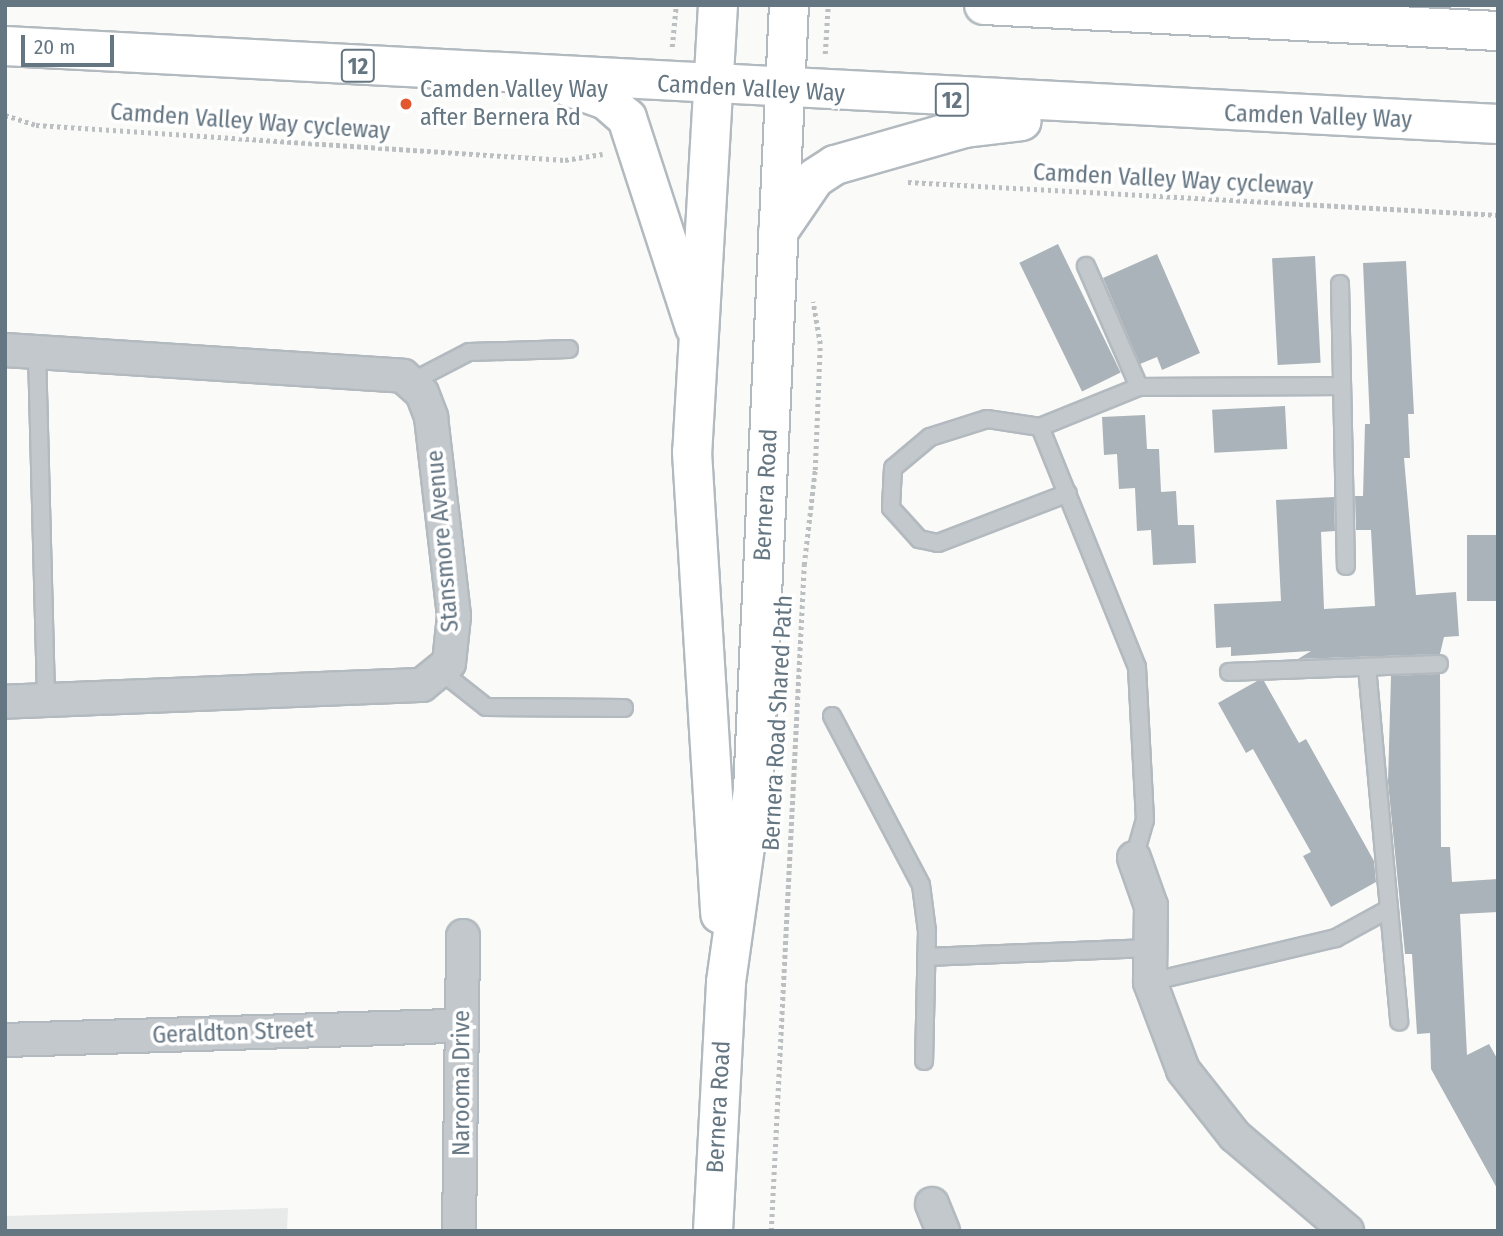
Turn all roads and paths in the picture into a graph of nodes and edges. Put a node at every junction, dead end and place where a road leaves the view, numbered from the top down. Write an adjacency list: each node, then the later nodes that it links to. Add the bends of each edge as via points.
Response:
1 (718, 5): 7 (main road, Bernera Road)
2 (789, 5): 8 (main road, Bernera Road)
3 (984, 5): 4 (main road)
4 (1498, 31)
5 (5, 46): 6 (main road, Camden Valley Way / 12)
6 (542, 77): 7 (main road, Camden Valley Way / 12); 19 (main road, via 606,100 627,118)
7 (711, 86): 8 (main road, Camden Valley Way / 12); 19 (main road, Bernera Road)
8 (786, 89): 9 (main road, Camden Valley Way / 12); 15 (main road, Bernera Road)
9 (1118, 109): 11 (main road, Camden Valley Way / 12); 15 (main road, via 965,128 835,165 815,178)
10 (5, 115): 12 (path, Camden Valley Way cycleway, via 36,125 565,160)
11 (1498, 124)
12 (620, 152)
13 (896, 181): 14 (path, Camden Valley Way cycleway)
14 (1498, 215)
15 (778, 232): 42 (main road, Bernera Road, via 753,791)
16 (1086, 266): 25 (lane)
17 (1340, 284): 24 (lane)
18 (812, 296): 50 (path, Bernera Road Shared Path, via 820,344 816,442 804,565)
19 (695, 327): 42 (main road, Bernera Road, via 696,562)
20 (569, 349): 23 (lane, via 455,355)
21 (5, 350): 22 (street)
22 (37, 352): 23 (street, via 366,369); 33 (lane)
23 (413, 382): 31 (street, Stansmore Avenue, via 431,417 454,616 453,649)
24 (1342, 386): 25 (lane); 28 (lane)
25 (1139, 387): 26 (lane)
26 (1040, 427): 27 (lane); 27 (lane, via 987,419 930,437 893,468 891,508 919,539 938,542)
27 (1068, 493): 37 (lane, via 1137,667 1145,820)
28 (1346, 566)
29 (1439, 664): 30 (lane)
30 (1367, 667): 32 (lane); 38 (lane)
31 (443, 673): 33 (street, via 404,689); 35 (lane, via 486,707)
32 (1229, 673)
33 (46, 701): 34 (street)
34 (5, 702)
35 (624, 708)
36 (832, 716): 41 (lane, via 921,885)
37 (1134, 858): 40 (street, via 1151,906)
38 (1389, 909): 43 (lane, via 1336,938); 44 (lane)
39 (463, 936): 45 (street, Narooma Drive)
40 (1150, 948): 41 (lane); 43 (street)
41 (926, 957): 47 (lane)
42 (726, 982): 49 (main road, Bernera Road)
43 (1150, 982): 51 (street, via 1173,1052 1216,1116)
44 (1399, 1021)
45 (461, 1026): 46 (street, Geraldton Street); 48 (street, Narooma Drive)
46 (5, 1040)
47 (925, 1061)
48 (459, 1231)
49 (713, 1231)
50 (771, 1231)
51 (1347, 1231)

